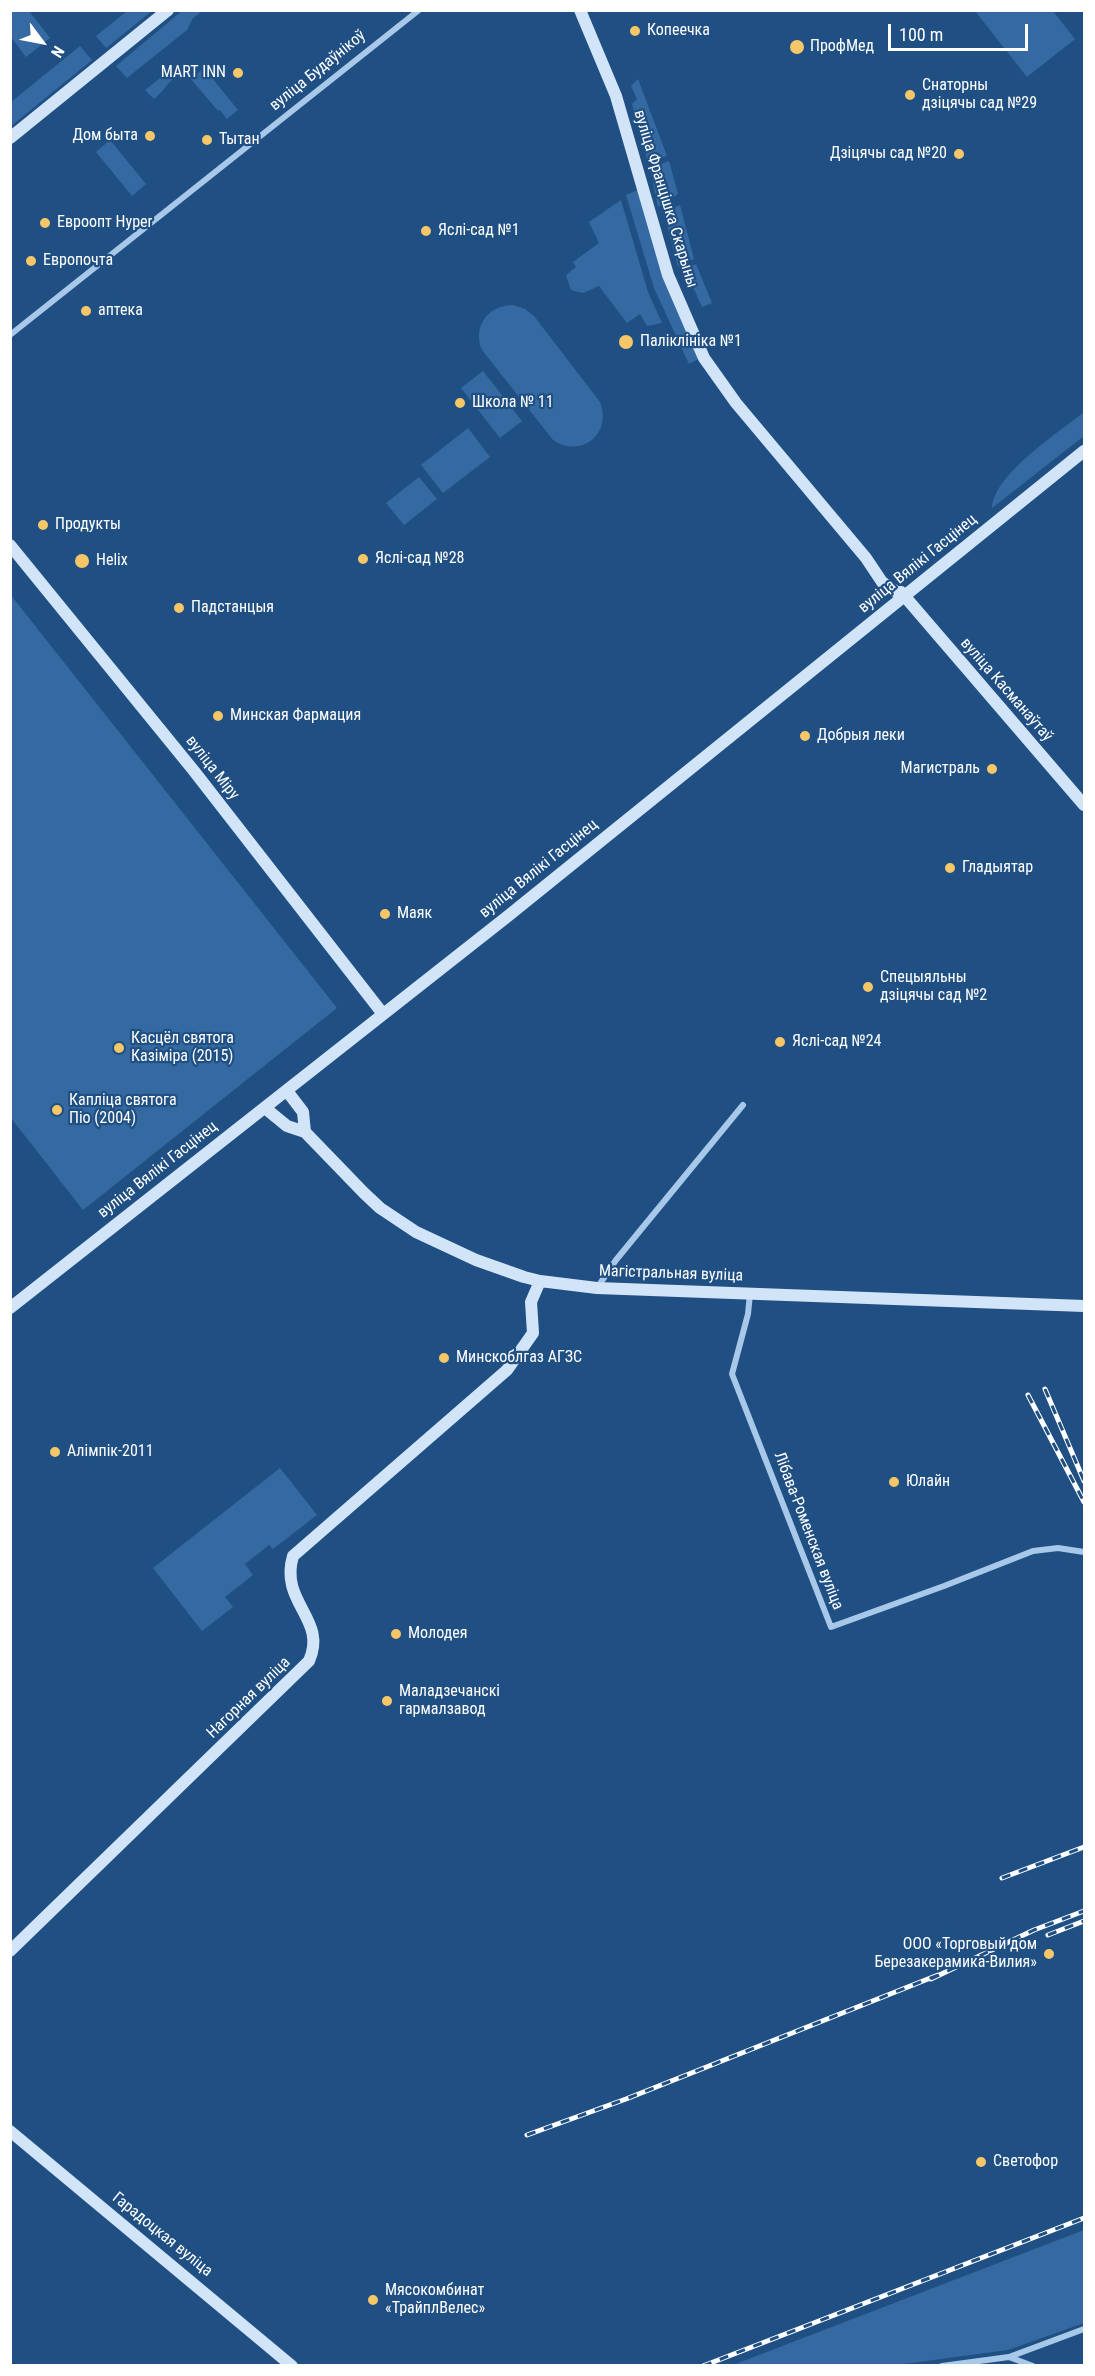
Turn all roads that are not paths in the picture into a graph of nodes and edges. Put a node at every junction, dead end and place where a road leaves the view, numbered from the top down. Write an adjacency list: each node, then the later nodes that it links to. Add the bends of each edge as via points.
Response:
1 (168, 10): 4 (main road)
2 (419, 10): 5 (street, вуліца Будаўнікоў)
3 (580, 10): 8 (main road, вуліца Францішка Скарыны, via 616,96 668,275 704,358 736,403 866,558 889,576)
4 (10, 138)
5 (10, 335)
6 (1084, 451): 8 (main road, вуліца Вялікі Гасцінец)
7 (10, 545): 10 (main road, вуліца Міру, via 194,771)
8 (904, 597): 9 (main road, вуліца Касманаўтаў); 10 (main road, вуліца Вялікі Гасцінец)
9 (1084, 805)
10 (383, 1014): 11 (main road, вуліца Вялікі Гасцінец)
11 (288, 1091): 13 (main road, вуліца Вялікі Гасцінец); 14 (main road, via 303,1112)
12 (743, 1106): 16 (street)
13 (265, 1108): 14 (main road, via 287,1126); 19 (main road, вуліца Вялікі Гасцінец)
14 (305, 1132): 15 (main road, Магістральная вуліца, via 380,1208 416,1232 476,1260)
15 (540, 1281): 16 (main road, Магістральная вуліца); 21 (main road, Нагорная вуліца, via 531,1302 533,1333 507,1370 293,1556 290,1587 313,1630 314,1648 309,1661)
16 (597, 1288): 17 (main road, Магістральная вуліца)
17 (750, 1293): 18 (main road, Магістральная вуліца); 20 (street, Лібава-Роменская вуліца, via 732,1374 831,1627 1034,1551 1058,1548)
18 (1084, 1306)
19 (10, 1308)
20 (1084, 1552)
21 (10, 1951)
22 (10, 2131): 25 (main road, Гарадоцкая вуліца)
23 (1084, 2329): 24 (street)
24 (1009, 2356): 26 (street); 27 (street)
25 (292, 2366)
26 (942, 2366)
27 (1033, 2366)

